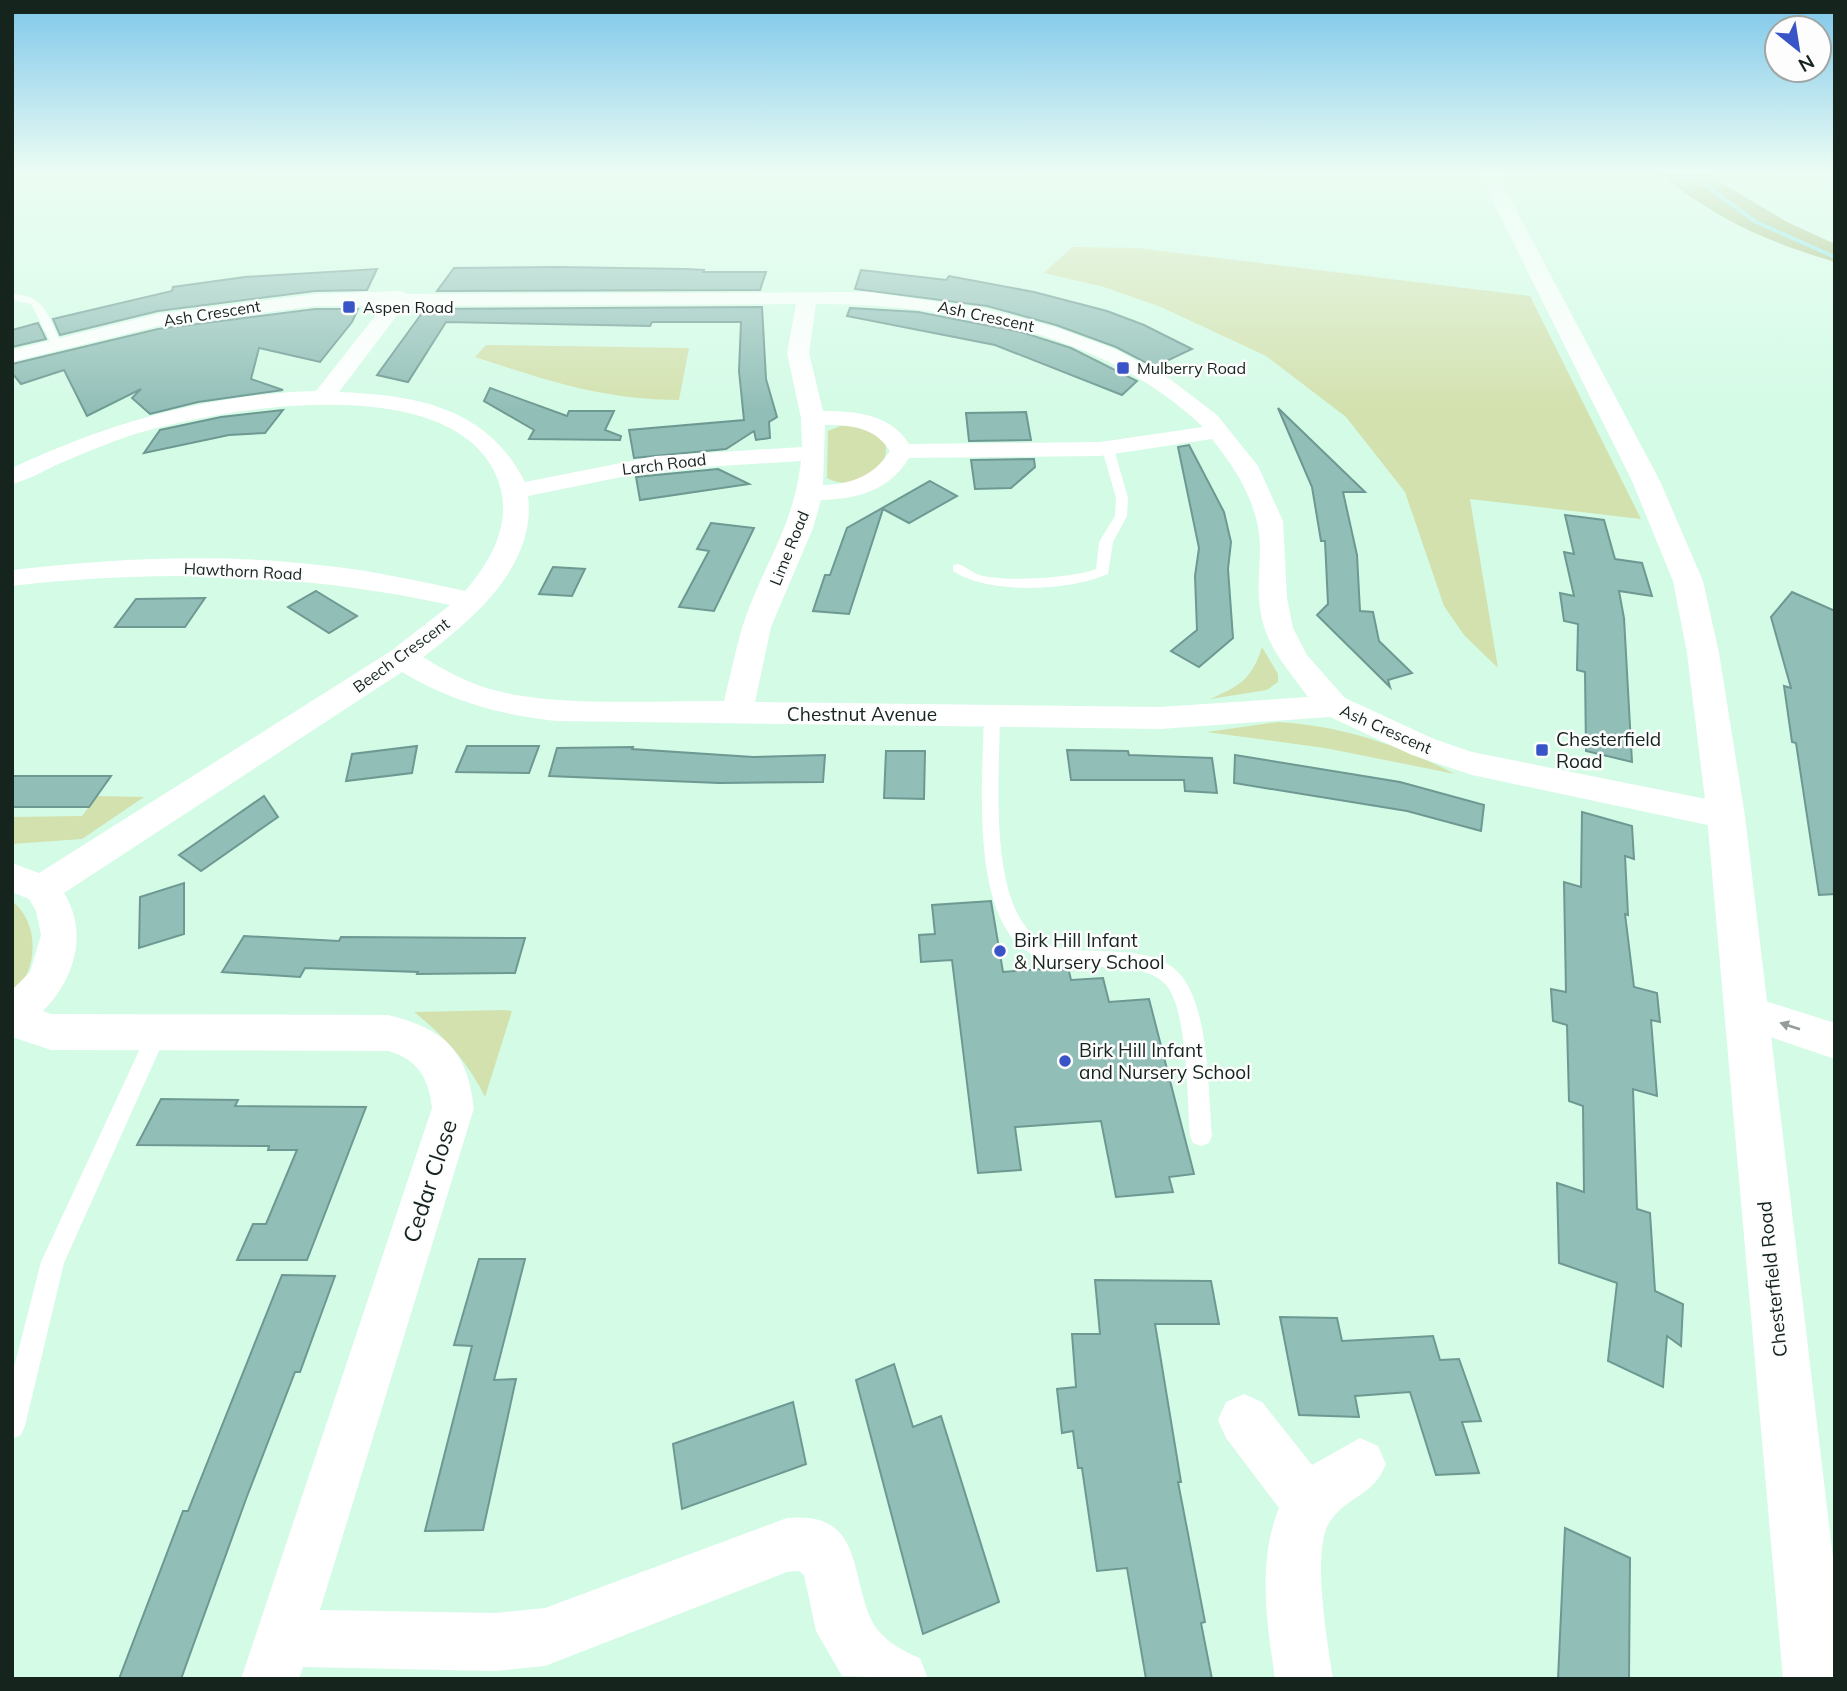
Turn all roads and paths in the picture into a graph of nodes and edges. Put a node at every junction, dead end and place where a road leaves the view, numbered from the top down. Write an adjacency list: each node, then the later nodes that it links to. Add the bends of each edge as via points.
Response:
1 (1529, 253): 23 (main road, Chesterfield Road, via 1640,470 1689,580)
2 (401, 297): 3 (street, Ash Crescent); 5 (street, Ash Crescent, via 226,309); 7 (street)
3 (807, 297): 8 (street, Lime Road, via 798,353); 9 (street, Ash Crescent, via 912,301 989,314 1065,335 1162,384)
4 (12, 298): 5 (lane, via 35,302)
5 (56, 343): 6 (street, Ash Crescent)
6 (12, 356)
7 (323, 398): 13 (street, Beech Crescent, via 242,403 162,420 72,448); 14 (street, Beech Crescent, via 396,405 467,428 499,455)
8 (813, 418): 11 (street, via 839,417 877,425 890,433); 12 (street, Lime Road)
9 (1217, 431): 10 (street, via 1173,442); 20 (street, Ash Crescent, via 1263,499 1274,545 1274,608 1281,637)
10 (1108, 449): 11 (street); 16 (lane, via 1122,498 1121,516 1106,542 1103,571 1063,582 977,579)
11 (902, 451): 15 (street, via 892,470 878,481 845,491)
12 (814, 453): 14 (street, Larch Road, via 656,463); 15 (street, Lime Road)
13 (12, 477)
14 (515, 491): 18 (street, Beech Crescent, via 515,525 509,548)
15 (810, 493): 21 (street, Lime Road, via 800,528 757,627)
16 (958, 568)
17 (12, 578): 18 (street, Hawthorn Road, via 109,569 258,570 369,580)
18 (471, 601): 19 (street, Beech Crescent)
19 (402, 658): 21 (street, Chestnut Avenue, via 445,685 513,707); 24 (street, Beech Crescent)
20 (1333, 706): 22 (street, Chestnut Avenue, via 1160,718); 23 (street, Ash Crescent, via 1447,756)
21 (737, 714): 22 (street, Chestnut Avenue)
22 (992, 714): 29 (lane, via 994,875 1002,906 1031,945 1053,954 1157,967 1176,982 1186,1003)
23 (1726, 816): 25 (main road, Chesterfield Road)
24 (27, 883): 26 (street, via 54,909 60,935 47,981)
25 (1746, 1012): 28 (street, one-way to 25); 37 (main road, Chesterfield Road)
26 (12, 1017): 27 (street, Cedar Close, via 51,1032)
27 (157, 1033): 31 (lane, via 53,1262); 34 (street, Cedar Close, via 388,1033 416,1040 450,1079 453,1108)
28 (1835, 1041)
29 (1201, 1136)
30 (1244, 1420): 33 (street)
31 (12, 1426)
32 (1360, 1464): 33 (street)
33 (1309, 1504): 36 (street, via 1296,1542 1296,1629)
34 (276, 1658): 35 (street, Cedar Close, via 545,1637 787,1545 809,1543 828,1560 845,1632 862,1656 888,1677)
35 (899, 1679)
36 (1304, 1679)
37 (1815, 1679)

